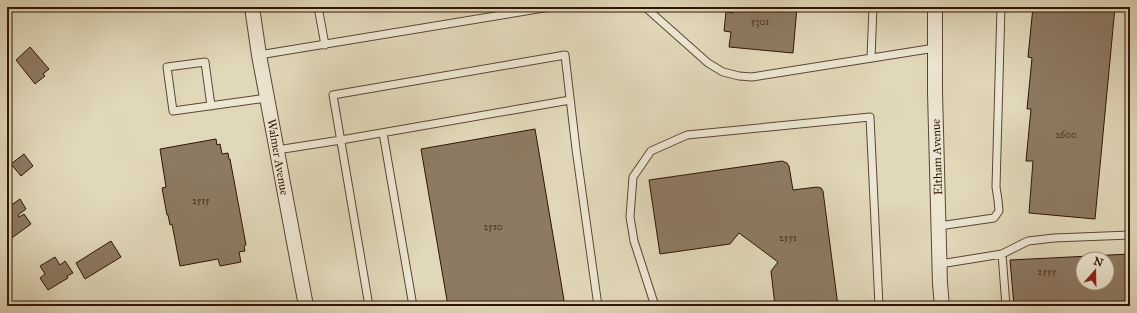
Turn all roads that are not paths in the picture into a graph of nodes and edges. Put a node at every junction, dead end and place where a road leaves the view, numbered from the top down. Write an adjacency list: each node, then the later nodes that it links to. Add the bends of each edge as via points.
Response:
1 (252, 7): 10 (street, Walmer Avenue)
2 (318, 7): 8 (lane)
3 (550, 7): 8 (lane)
4 (644, 7): 11 (lane, via 708,64 723,72 739,76 752,77)
5 (873, 7): 11 (lane)
6 (935, 7): 9 (street, Eltham Avenue)
7 (1001, 7): 18 (lane, via 996,187 999,212 994,218)
8 (325, 45): 10 (lane)
9 (935, 48): 11 (lane); 18 (street, Eltham Avenue)
10 (259, 55): 12 (street, Walmer Avenue)
11 (872, 58)
12 (267, 98): 14 (lane); 17 (street, Walmer Avenue)
13 (570, 100): 15 (lane); 16 (lane, via 565,55 333,95); 25 (lane)
14 (212, 106): 14 (lane, via 173,111 167,67 204,62)
15 (383, 133): 16 (lane); 24 (lane)
16 (341, 140): 17 (lane); 23 (lane)
17 (277, 150): 22 (street, Walmer Avenue)
18 (939, 226): 21 (street, Eltham Avenue)
19 (1130, 235): 20 (lane, via 1028,241)
20 (1002, 254): 21 (lane); 29 (lane)
21 (940, 264): 28 (street, Eltham Avenue)
22 (306, 306)
23 (369, 306)
24 (413, 306)
25 (598, 306)
26 (655, 306): 27 (lane, via 634,241 630,217 633,177 651,151 687,136 870,117)
27 (879, 306)
28 (942, 306)
29 (1006, 306)

